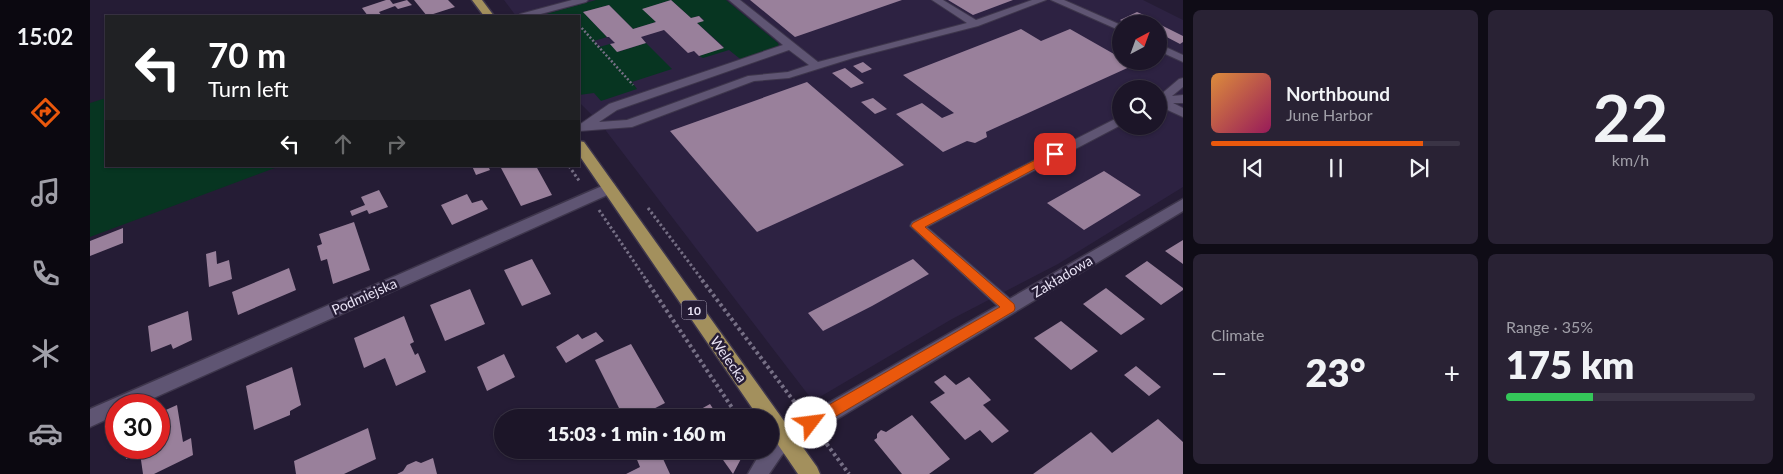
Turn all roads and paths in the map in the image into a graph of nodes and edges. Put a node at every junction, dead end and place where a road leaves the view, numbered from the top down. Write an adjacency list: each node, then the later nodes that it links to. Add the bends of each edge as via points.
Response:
1 (478, 0): 7 (main road)
2 (582, 0): 8 (lane)
3 (734, 0): 12 (lane)
4 (937, 0): 9 (lane)
5 (1042, 0): 9 (lane)
6 (1056, 0): 10 (lane)
7 (488, 15)
8 (528, 15)
9 (974, 24): 15 (lane)
10 (1112, 24)
11 (580, 26): 18 (path)
12 (790, 46): 15 (lane); 18 (lane)
13 (1168, 51): 14 (lane)
14 (1183, 59)
15 (816, 66): 24 (lane, via 789,75 752,78 628,124)
16 (1183, 81): 17 (lane)
17 (1167, 95)
18 (644, 96): 24 (lane, via 613,107)
19 (1183, 99): 20 (lane)
20 (1167, 100)
21 (1167, 105): 22 (lane)
22 (1183, 113)
23 (1112, 125): 31 (lane, via 917,226)
24 (583, 128)
25 (580, 147): 27 (main road, Welecka / 10)
26 (570, 167): 28 (path)
27 (609, 188): 28 (street, Podmiejska); 37 (main road, Welecka / 10)
28 (589, 196): 32 (street, Podmiejska); 33 (path)
29 (645, 203): 36 (path)
30 (1183, 204): 31 (street, Zakładowa)
31 (1009, 308): 36 (street, Zakładowa)
32 (144, 394)
33 (733, 409)
34 (105, 411): 35 (street, Podmiejska)
35 (90, 418)
36 (811, 423): 37 (street, Zakładowa); 40 (path)
37 (786, 439): 38 (street, Zakładowa, via 775,448); 39 (main road, Welecka / 10)
38 (758, 474)
39 (810, 474)
40 (849, 474)

